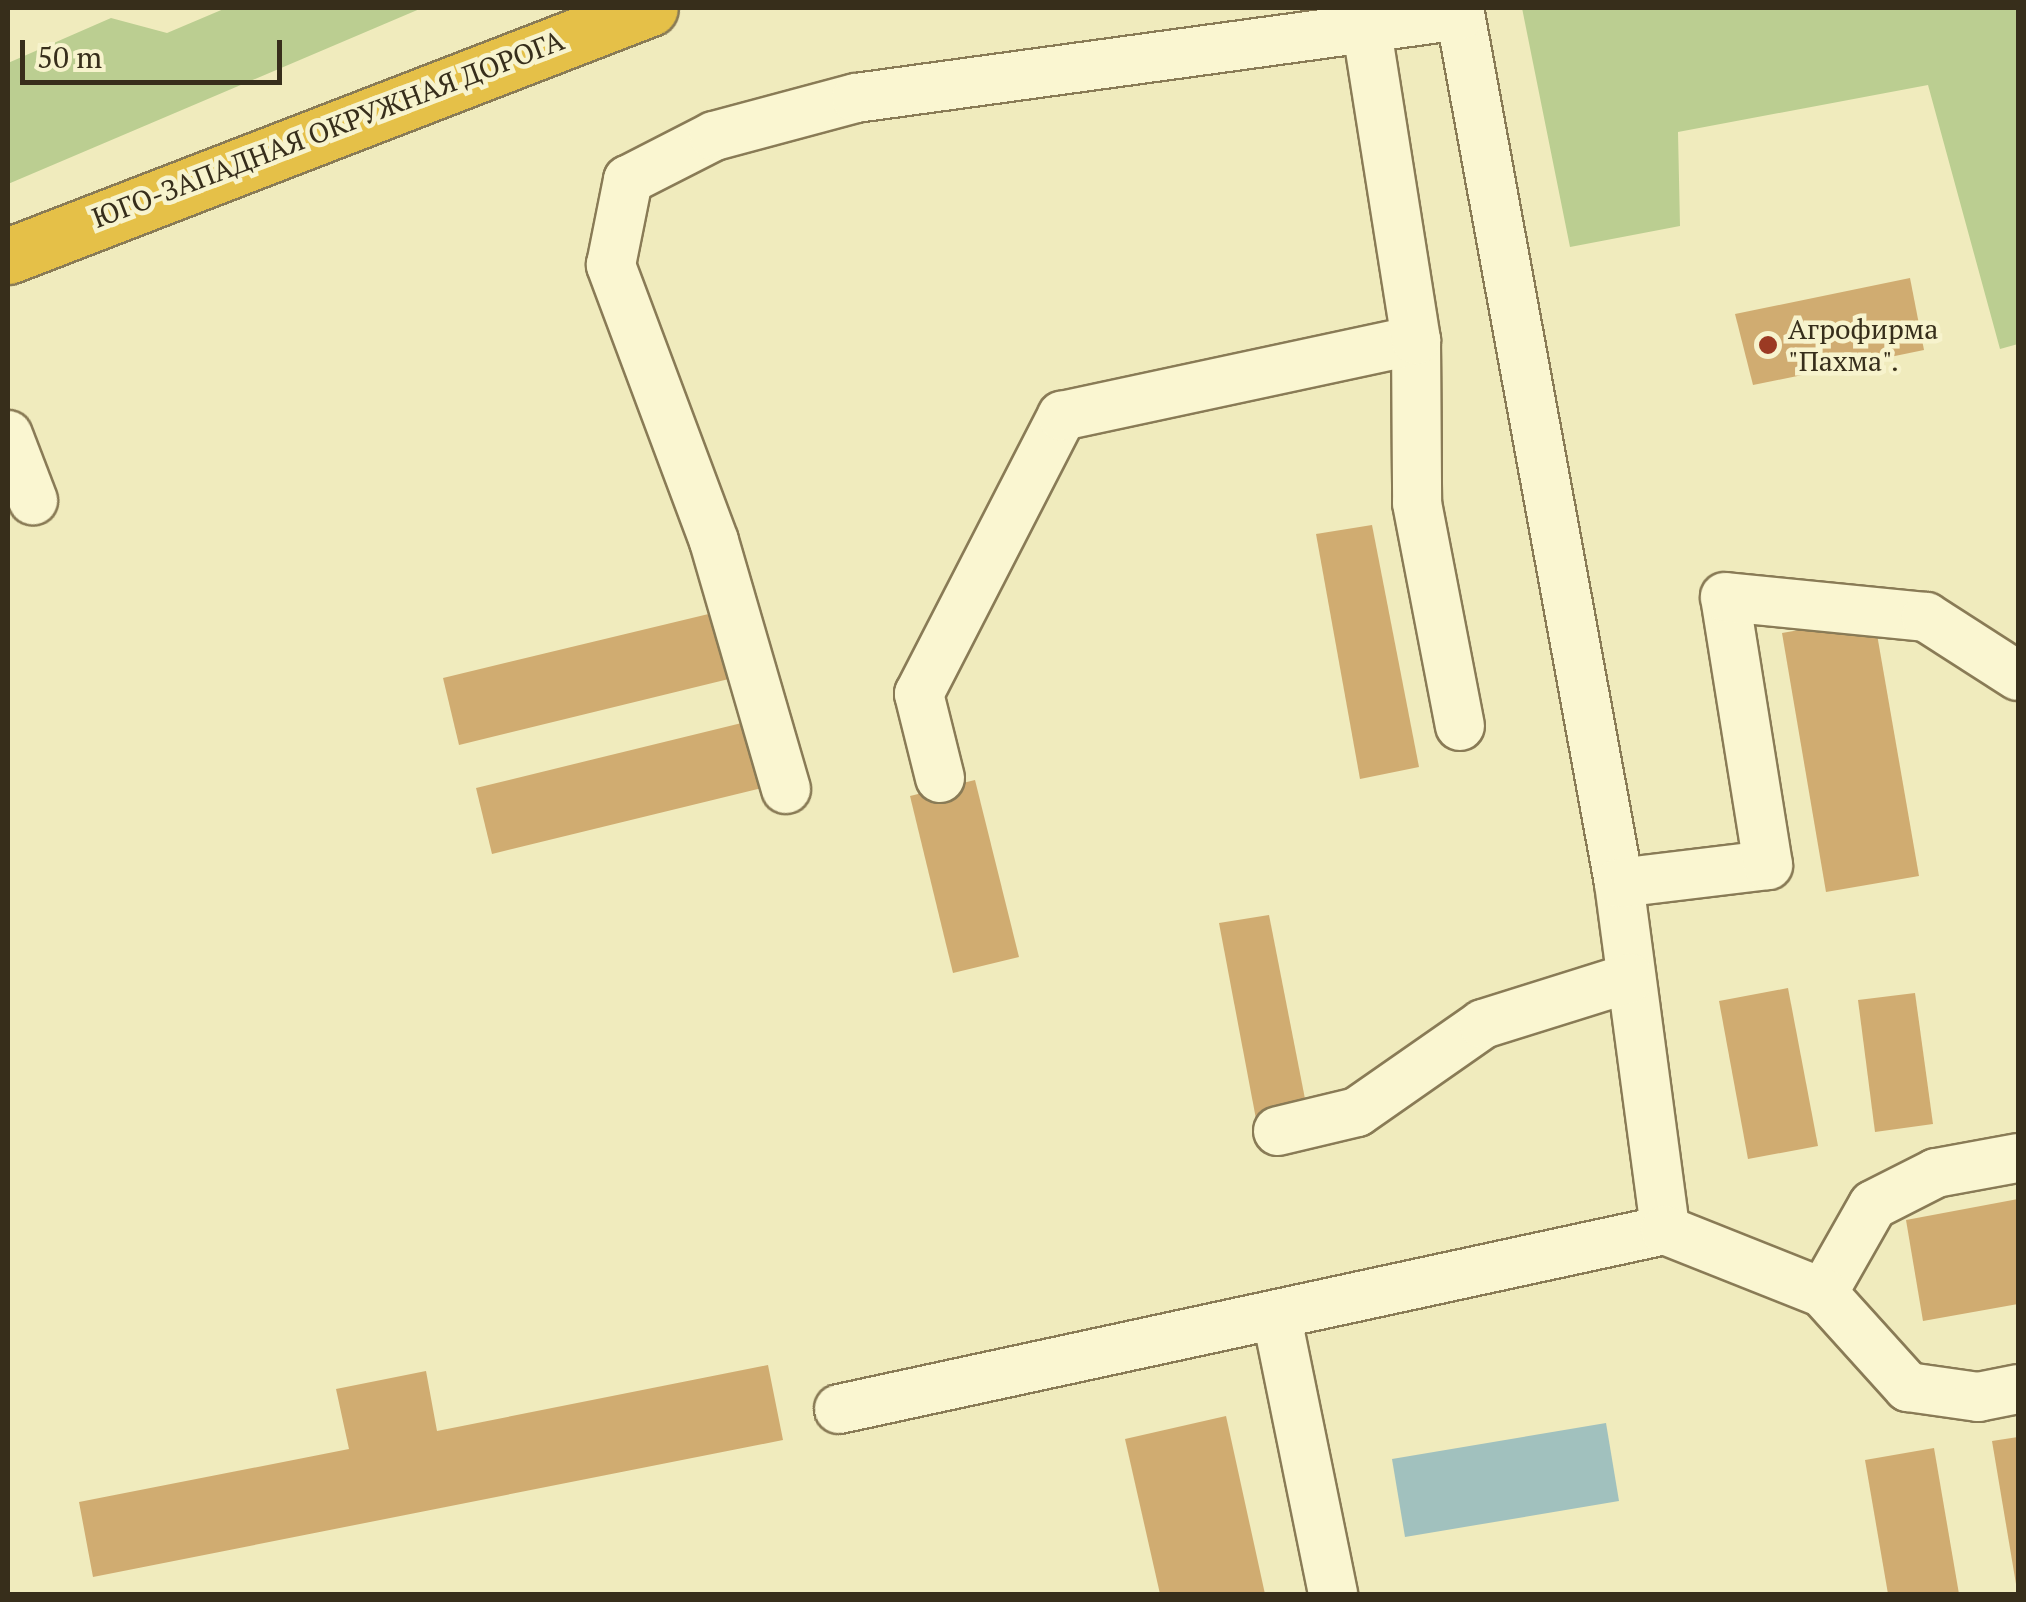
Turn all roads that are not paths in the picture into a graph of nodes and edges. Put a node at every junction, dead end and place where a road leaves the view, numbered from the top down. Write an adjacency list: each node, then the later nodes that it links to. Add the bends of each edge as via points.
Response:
1 (650, 8): 4 (highway, ЮГО-ЗАПАДНАЯ ОКРУЖНАЯ ДОРОГА)
2 (1460, 11): 3 (lane); 12 (lane)
3 (1367, 30): 5 (lane); 11 (lane, via 856,98 714,136 628,180 612,264 714,542)
4 (8, 256)
5 (1416, 340): 9 (lane, via 1417,503); 10 (lane, via 1062,416 919,694)
6 (8, 435): 7 (lane)
7 (33, 500)
8 (2018, 676): 12 (lane, via 1926,617 1725,597 1768,865)
9 (1460, 726)
10 (940, 778)
11 (786, 789)
12 (1619, 884): 13 (lane)
13 (1630, 978): 14 (lane, via 1483,1024 1357,1112); 16 (lane)
14 (1278, 1131)
15 (2018, 1158): 17 (lane, via 1936,1174 1873,1205)
16 (1664, 1230): 17 (lane); 18 (lane)
17 (1823, 1294): 19 (lane, via 1908,1387 1978,1397)
18 (1276, 1318): 20 (lane); 21 (lane)
19 (2018, 1388)
20 (840, 1409)
21 (1334, 1594)

